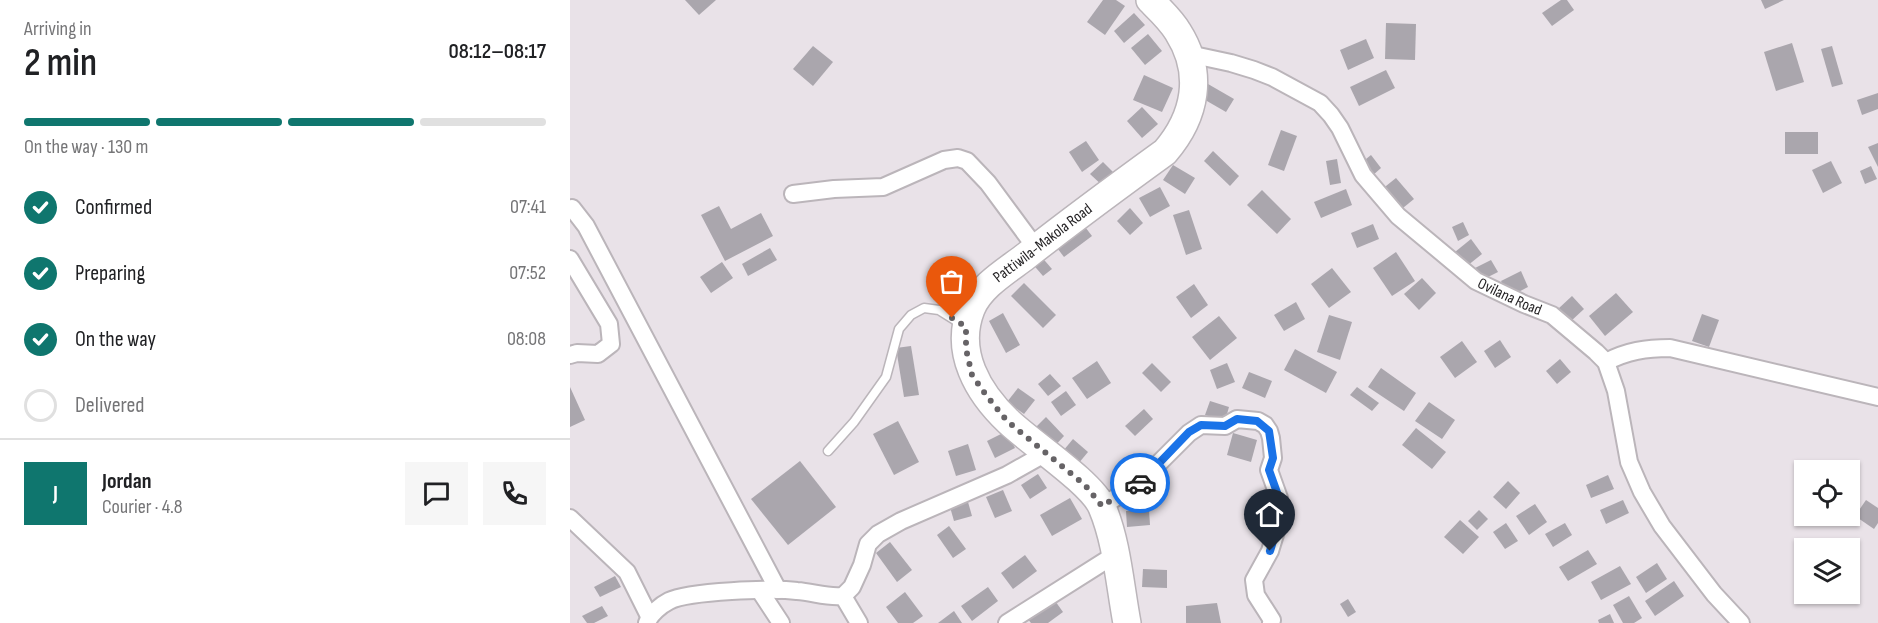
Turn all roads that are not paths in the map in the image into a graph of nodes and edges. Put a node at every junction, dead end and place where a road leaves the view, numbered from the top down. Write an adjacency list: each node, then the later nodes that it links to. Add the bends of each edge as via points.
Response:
1 (1150, 0): 2 (main road, Pattiwila-Makola Road, via 1178,31)
2 (1189, 54): 5 (main road, Pattiwila-Makola Road, via 1194,69 1191,104 1176,139 1165,152); 9 (street, Ovilana Road, via 1254,70 1320,103 1340,128 1363,175 1398,216 1476,281 1552,315)
3 (793, 194): 5 (street, via 883,186 944,160 958,158 967,161 988,183)
4 (570, 207): 16 (street, via 586,226)
5 (1036, 248): 7 (main road, Pattiwila-Makola Road, via 985,289 972,307)
6 (570, 259): 8 (street, via 609,324 611,344 598,354)
7 (966, 327): 11 (lane, via 939,310 924,308 911,315 899,329 886,377); 12 (main road, Pattiwila-Makola Road, via 972,375 1007,421)
8 (570, 356)
9 (1605, 362): 10 (street, via 1642,348 1670,348); 25 (street, Ovilana Road, via 1616,390 1629,462 1642,492 1662,526 1714,594)
10 (1878, 397)
11 (828, 451)
12 (1046, 453): 13 (main road, Pattiwila-Makola Road, via 1085,485); 18 (street, via 878,534 868,544 852,586)
13 (1102, 506): 15 (main road, Pattiwila-Makola Road); 24 (street, via 1138,484 1189,432 1201,425 1225,426 1237,419 1264,425 1271,438 1273,458 1269,470 1279,498 1280,518 1270,551 1254,580 1256,595)
14 (570, 518): 19 (street, via 627,572)
15 (1116, 554): 22 (street); 23 (main road, Pattiwila-Makola Road)
16 (778, 590): 17 (street); 18 (street)
17 (760, 591): 19 (street, via 686,596 669,601); 20 (street)
18 (843, 596): 21 (street)
19 (648, 620)
20 (781, 623)
21 (859, 623)
22 (1007, 623)
23 (1127, 623)
24 (1271, 623)
25 (1742, 623)

